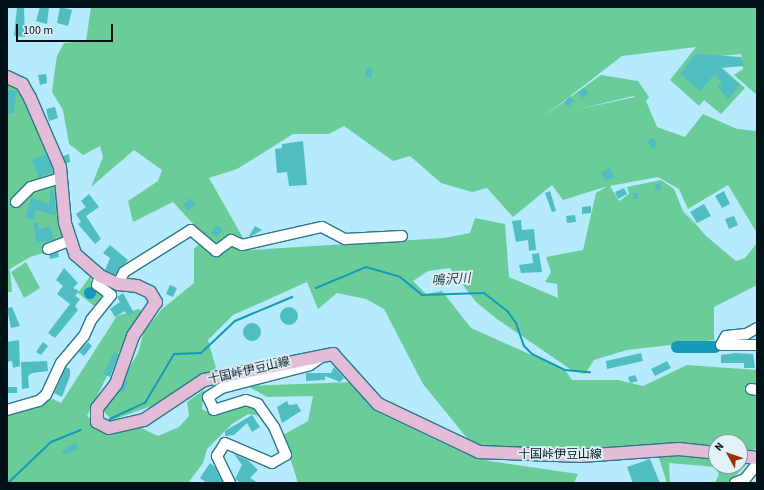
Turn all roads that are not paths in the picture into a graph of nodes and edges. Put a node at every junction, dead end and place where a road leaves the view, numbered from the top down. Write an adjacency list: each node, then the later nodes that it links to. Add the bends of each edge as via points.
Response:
1 (7, 77): 2 (main road, 十国峠伊豆山線, via 22,84 30,98)
2 (61, 178): 3 (street, via 31,187); 5 (main road, 十国峠伊豆山線, via 65,222)
3 (16, 202)
4 (402, 236): 8 (street, via 345,239 322,227 242,245 231,240 216,251 191,230 124,272)
5 (71, 240): 6 (street); 7 (main road, 十国峠伊豆山線, via 81,262)
6 (48, 249)
7 (100, 276): 8 (main road, 十国峠伊豆山線); 12 (street, via 97,285 111,296 91,320 84,336 61,362 46,395 39,402)
8 (118, 284): 11 (main road, 十国峠伊豆山線, via 137,286 156,302 133,336 116,384 97,408 97,422 109,428 144,420 204,380)
9 (757, 328): 10 (street, via 746,334 726,336 722,345)
10 (757, 345)
11 (324, 354): 13 (main road, 十国峠伊豆山線, via 340,358 368,395 392,414 479,452 581,456 679,449); 15 (street, via 310,365 222,388 208,397 207,402 214,410 246,400 258,404 274,427 286,455 272,463 225,443 217,456)
12 (7, 410)
13 (708, 452)
14 (757, 464): 16 (street, via 748,476)
15 (230, 483)
16 (735, 483)

